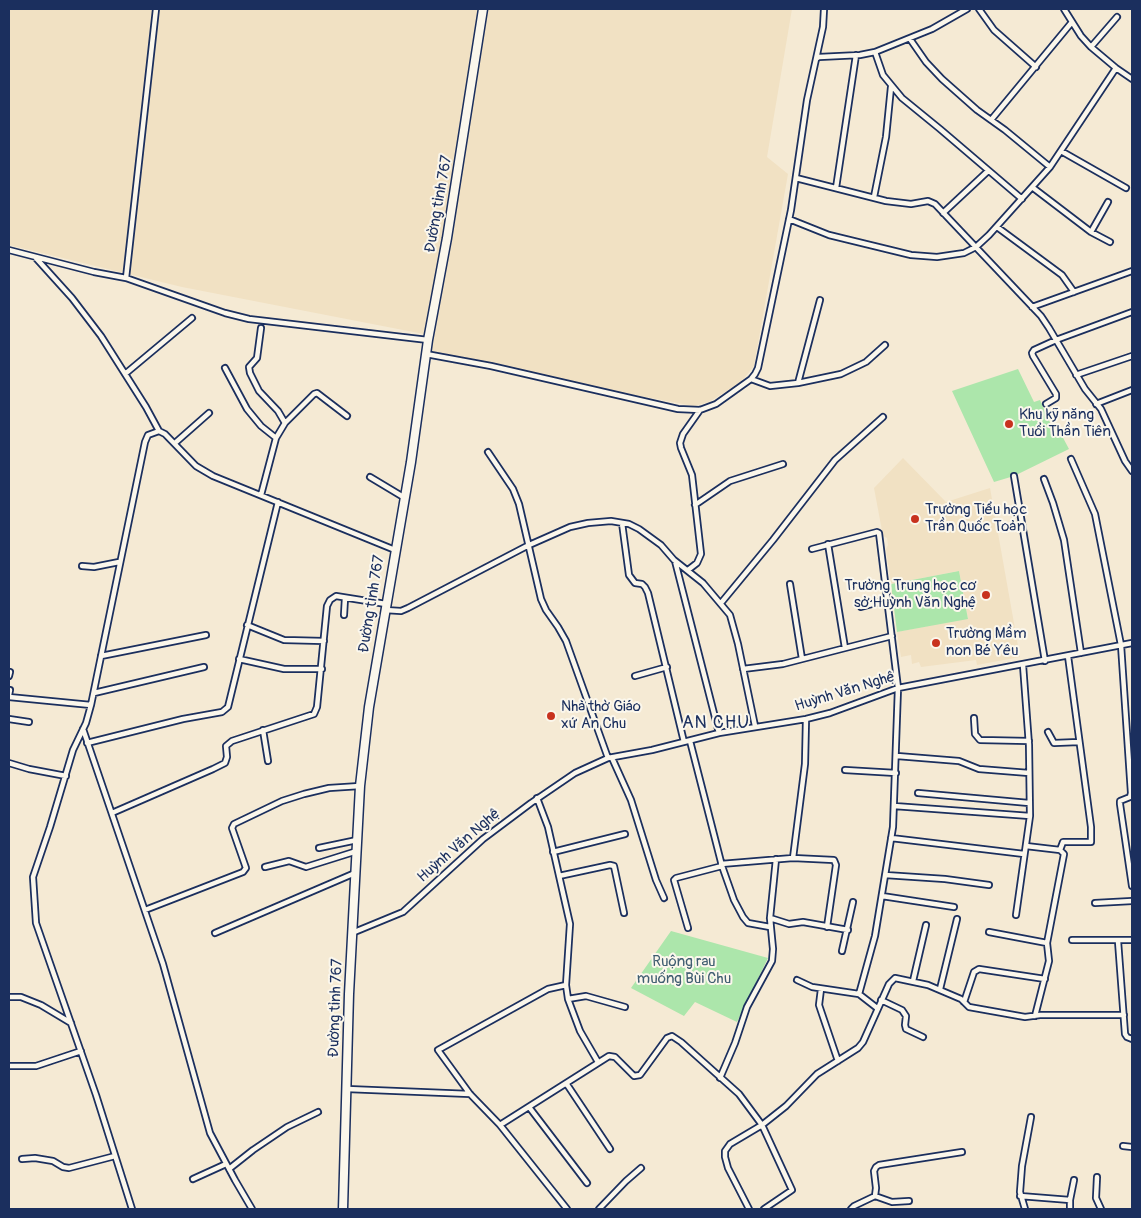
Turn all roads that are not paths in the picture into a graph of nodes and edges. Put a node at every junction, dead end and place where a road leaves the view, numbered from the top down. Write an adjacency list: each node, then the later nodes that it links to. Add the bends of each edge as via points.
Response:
1 (156, 9): 38 (street)
2 (483, 9): 45 (main road, Đường tỉnh 767, via 449,229)
3 (824, 9): 13 (street)
4 (967, 9): 9 (street)
5 (980, 9): 14 (street, via 994,30)
6 (1064, 9): 8 (street)
7 (1117, 17): 10 (street)
8 (1072, 22): 10 (street); 14 (street)
9 (910, 39): 11 (street); 18 (street, via 942,79)
10 (1091, 47): 15 (street)
11 (875, 52): 12 (street); 17 (street)
12 (856, 55): 13 (street); 24 (street)
13 (816, 59): 22 (street)
14 (1036, 67): 18 (street)
15 (1116, 68): 16 (street); 19 (street)
16 (1132, 80)
17 (891, 87): 21 (street); 26 (street, via 886,137)
18 (991, 120): 20 (street)
19 (1061, 151): 20 (street); 25 (street)
20 (1050, 167): 23 (street)
21 (988, 171): 27 (street); 29 (street)
22 (796, 178): 24 (street); 30 (street)
23 (1032, 187): 27 (street); 32 (street)
24 (836, 188): 26 (street)
25 (1126, 188)
26 (874, 198): 29 (street, via 904,203 931,202)
27 (1022, 199): 31 (street)
28 (1108, 202): 32 (street)
29 (943, 213): 34 (street)
30 (789, 219): 34 (street, via 829,235 911,255 949,256); 53 (street, via 758,368)
31 (997, 227): 34 (street); 39 (street, via 1062,275)
32 (1091, 232): 33 (street)
33 (1110, 242)
34 (976, 247): 41 (street)
35 (9, 250): 36 (street)
36 (34, 256): 38 (street); 51 (street, via 72,298)
37 (1132, 271): 39 (street)
38 (126, 278): 45 (street, via 249,319)
39 (1074, 292): 41 (street)
40 (820, 300): 54 (street)
41 (1032, 307): 46 (street)
42 (1132, 312): 46 (street)
43 (192, 318): 51 (street)
44 (261, 328): 62 (street, via 257,358 249,367 250,373 258,389)
45 (428, 340): 48 (main road, Đường tỉnh 767)
46 (1056, 340): 52 (street); 56 (street, via 1032,353 1056,394 1056,398)
47 (885, 345): 54 (street, via 869,360 844,373)
48 (426, 354): 58 (street, via 678,409); 76 (main road, Đường tỉnh 767)
49 (1132, 356): 52 (street)
50 (225, 368): 64 (street, via 247,409 260,426)
51 (125, 374): 63 (street)
52 (1076, 375): 57 (street)
53 (751, 379): 54 (street, via 770,386); 58 (street, via 716,404)
54 (798, 382)
55 (1132, 390): 57 (street)
56 (1046, 404)
57 (1096, 404): 69 (street)
58 (700, 410): 78 (street, via 680,443 692,475)
59 (209, 412): 65 (street)
60 (347, 416): 62 (street, via 316,393)
61 (883, 417): 91 (street, via 835,460 774,540)
62 (285, 423): 64 (street)
63 (159, 431): 65 (street); 85 (street, via 148,435 145,442)
64 (276, 438): 75 (street)
65 (174, 443): 75 (street, via 196,466)
66 (488, 452): 81 (street, via 513,489)
67 (1071, 459): 100 (street, via 1095,514)
68 (1132, 459): 69 (street)
69 (1125, 461): 71 (street)
70 (783, 464): 78 (street, via 730,481)
71 (1132, 472)
72 (1014, 476): 107 (street)
73 (370, 477): 76 (street)
74 (1044, 479): 102 (street, via 1064,540)
75 (261, 495): 77 (street)
76 (405, 498): 83 (main road, Đường tỉnh 767)
77 (278, 502): 83 (street); 95 (street)
78 (695, 505): 87 (street, via 700,554 697,563)
79 (622, 522): 81 (street, via 570,527); 84 (street, via 653,538); 110 (street, via 629,575 635,583 645,587)
80 (828, 544): 82 (street); 90 (street, via 879,533); 101 (street)
81 (527, 546): 92 (street, via 408,608 401,611); 133 (street, via 541,598 566,641)
82 (812, 549)
83 (395, 550): 92 (main road, Đường tỉnh 767)
84 (674, 560): 87 (street); 126 (street)
85 (119, 562): 86 (street); 103 (street)
86 (82, 566)
87 (688, 570): 91 (street)
88 (790, 584): 106 (street)
89 (344, 598): 92 (street); 94 (street); 98 (street, via 332,597 327,606)
90 (887, 600): 93 (street); 97 (street)
91 (721, 602): 112 (street, via 732,618)
92 (386, 607): 140 (main road, Đường tỉnh 767)
93 (861, 607)
94 (344, 615)
95 (247, 625): 98 (street, via 284,640); 105 (street)
96 (206, 635): 103 (street)
97 (892, 636): 101 (street); 114 (street)
98 (324, 641): 111 (street)
99 (1132, 643): 100 (street, Huỳnh Văn Nghệ)
100 (1122, 645): 102 (street, Huỳnh Văn Nghệ); 164 (street, via 1130,797 1120,804)
101 (846, 648): 106 (street)
102 (1081, 653): 104 (street, Huỳnh Văn Nghệ)
103 (101, 656): 115 (street)
104 (1068, 656): 107 (street, Huỳnh Văn Nghệ); 130 (street)
105 (239, 659): 111 (street, via 284,669); 131 (street, via 228,707 222,712)
106 (802, 659): 112 (street)
107 (1045, 660): 108 (street, Huỳnh Văn Nghệ)
108 (1023, 665): 114 (street, Huỳnh Văn Nghệ); 128 (street)
109 (204, 667): 115 (street)
110 (667, 667): 113 (street); 129 (street)
111 (322, 669): 124 (street, via 316,712)
112 (744, 669): 122 (street)
113 (635, 676)
114 (898, 688): 120 (street, Huỳnh Văn Nghệ); 132 (street)
115 (94, 693): 117 (street)
116 (9, 694): 117 (street)
117 (91, 705): 123 (street)
118 (974, 718): 128 (street, via 975,734 980,740)
119 (9, 719): 121 (street)
120 (806, 719): 122 (street, Huỳnh Văn Nghệ); 156 (street, via 805,764)
121 (29, 722)
122 (755, 726): 126 (street, Huỳnh Văn Nghệ)
123 (83, 729): 131 (street); 139 (street, via 72,750)
124 (263, 730): 134 (street); 145 (street, via 228,743 225,763)
125 (1048, 732): 130 (street, via 1054,743)
126 (719, 733): 127 (street, Huỳnh Văn Nghệ)
127 (690, 741): 129 (street, Huỳnh Văn Nghệ); 158 (street)
128 (1029, 741): 138 (street)
129 (684, 742): 133 (street, Huỳnh Văn Nghệ)
130 (1079, 742): 152 (street, via 1091,842 1063,842)
131 (86, 743): 145 (street)
132 (897, 756): 137 (street); 138 (street, via 959,761 979,770)
133 (610, 758): 142 (street, Huỳnh Văn Nghệ, via 574,773); 166 (street, via 631,800)
134 (268, 761)
135 (9, 763): 139 (street)
136 (845, 770): 137 (street)
137 (896, 773): 144 (street)
138 (1029, 773): 143 (street)
139 (66, 776): 204 (street, via 32,877 36,923)
140 (360, 786): 149 (main road, Đường tỉnh 767); 171 (street, via 304,794 234,824 232,828 246,868 243,872)
141 (918, 793): 143 (street)
142 (537, 798): 154 (street); 182 (street, Huỳnh Văn Nghệ, via 483,839 403,912)
143 (1029, 803): 146 (street)
144 (894, 806): 146 (street); 148 (street)
145 (112, 812): 171 (street)
146 (1030, 816): 150 (street)
147 (625, 834): 154 (street)
148 (891, 838): 155 (street); 161 (street)
149 (357, 840): 151 (street); 153 (main road, Đường tỉnh 767)
150 (1026, 846): 152 (street); 155 (street)
151 (319, 848)
152 (1060, 850): 187 (street, via 1064,858)
153 (356, 851): 159 (street, via 306,867 288,861); 160 (main road, Đường tỉnh 767)
154 (553, 852): 162 (street)
155 (1024, 854): 173 (street)
156 (793, 858): 157 (street); 178 (street, via 836,862)
157 (776, 859): 158 (street); 174 (street)
158 (722, 865): 177 (street, via 743,917 748,923); 179 (street, via 674,880)
159 (265, 867)
160 (356, 873): 181 (street); 182 (main road, Đường tỉnh 767)
161 (885, 875): 163 (street); 165 (street)
162 (558, 876): 172 (street, via 614,866); 192 (street, via 570,924)
163 (989, 885)
164 (1132, 886)
165 (882, 896): 170 (street); 195 (street)
166 (664, 898)
167 (1132, 901): 169 (street)
168 (853, 902): 180 (street)
169 (1095, 903)
170 (954, 907)
171 (145, 910): 226 (street, via 210,1134)
172 (624, 912)
173 (1016, 915)
174 (770, 918): 177 (street); 178 (street, via 788,924 804,922)
175 (957, 919): 194 (street)
176 (926, 925): 191 (street)
177 (770, 927): 211 (street, via 772,961 747,1007)
178 (827, 927): 180 (street)
179 (688, 928)
180 (848, 930): 188 (street)
181 (215, 932)
182 (352, 932): 213 (main road, Đường tỉnh 767)
183 (989, 932): 187 (street)
184 (1072, 940): 186 (street)
185 (1132, 940): 186 (street)
186 (1118, 941): 202 (street)
187 (1047, 942): 190 (street, via 1049,961)
188 (842, 950)
189 (797, 980): 193 (street)
190 (1044, 980): 199 (street, via 979,968 974,972); 203 (street)
191 (913, 981): 194 (street); 198 (street, via 892,980)
192 (566, 985): 197 (street); 214 (street, via 548,989 439,1049)
193 (821, 988): 195 (street); 208 (street, via 820,1012)
194 (940, 990): 199 (street)
195 (859, 994): 201 (street)
196 (9, 997): 204 (street, via 21,996)
197 (568, 999): 200 (street, via 586,996); 209 (street, via 580,1031)
198 (881, 1000): 201 (street); 205 (street, via 902,1010 906,1016 906,1030)
199 (964, 1002): 203 (street, via 969,1007 1028,1018)
200 (626, 1007)
201 (877, 1008): 208 (street, via 863,1042)
202 (1124, 1015): 203 (street); 206 (street, via 1125,1034)
203 (1035, 1016)
204 (71, 1023): 207 (street)
205 (923, 1037)
206 (1132, 1039)
207 (81, 1051): 210 (street, via 36,1066); 224 (street)
208 (838, 1061): 219 (street, via 817,1074)
209 (598, 1062): 211 (street, via 612,1056 637,1077 667,1038 672,1036); 212 (street)
210 (9, 1066)
211 (720, 1078): 219 (street, via 743,1098)
212 (566, 1083): 215 (street); 222 (street)
213 (346, 1089): 214 (street); 239 (main road, Đường tỉnh 767)
214 (470, 1094): 218 (street)
215 (529, 1107): 218 (street); 232 (street)
216 (318, 1112): 228 (street, via 287,1127)
217 (1031, 1117): 234 (street)
218 (500, 1125): 240 (street)
219 (762, 1125): 242 (street, via 730,1144 725,1151 728,1168); 243 (street, via 792,1190)
220 (1123, 1146): 221 (street)
221 (1132, 1147)
222 (610, 1149)
223 (962, 1152): 233 (street, via 876,1167)
224 (115, 1156): 225 (street, via 69,1168 44,1159); 237 (street)
225 (22, 1159)
226 (226, 1164): 228 (street); 230 (street)
227 (641, 1168): 241 (street)
228 (229, 1169): 238 (street)
229 (1097, 1177): 247 (street, via 1096,1198)
230 (193, 1179)
231 (1074, 1180): 235 (street)
232 (588, 1183)
233 (874, 1196): 236 (street, via 892,1202); 244 (street)
234 (1020, 1196): 235 (street); 245 (street)
235 (1070, 1200): 246 (street)
236 (909, 1201)
237 (132, 1209)
238 (252, 1209)
239 (342, 1209)
240 (567, 1209)
241 (599, 1209)
242 (750, 1209)
243 (764, 1209)
244 (851, 1209)
245 (1025, 1209)
246 (1070, 1209)
247 (1101, 1209)

